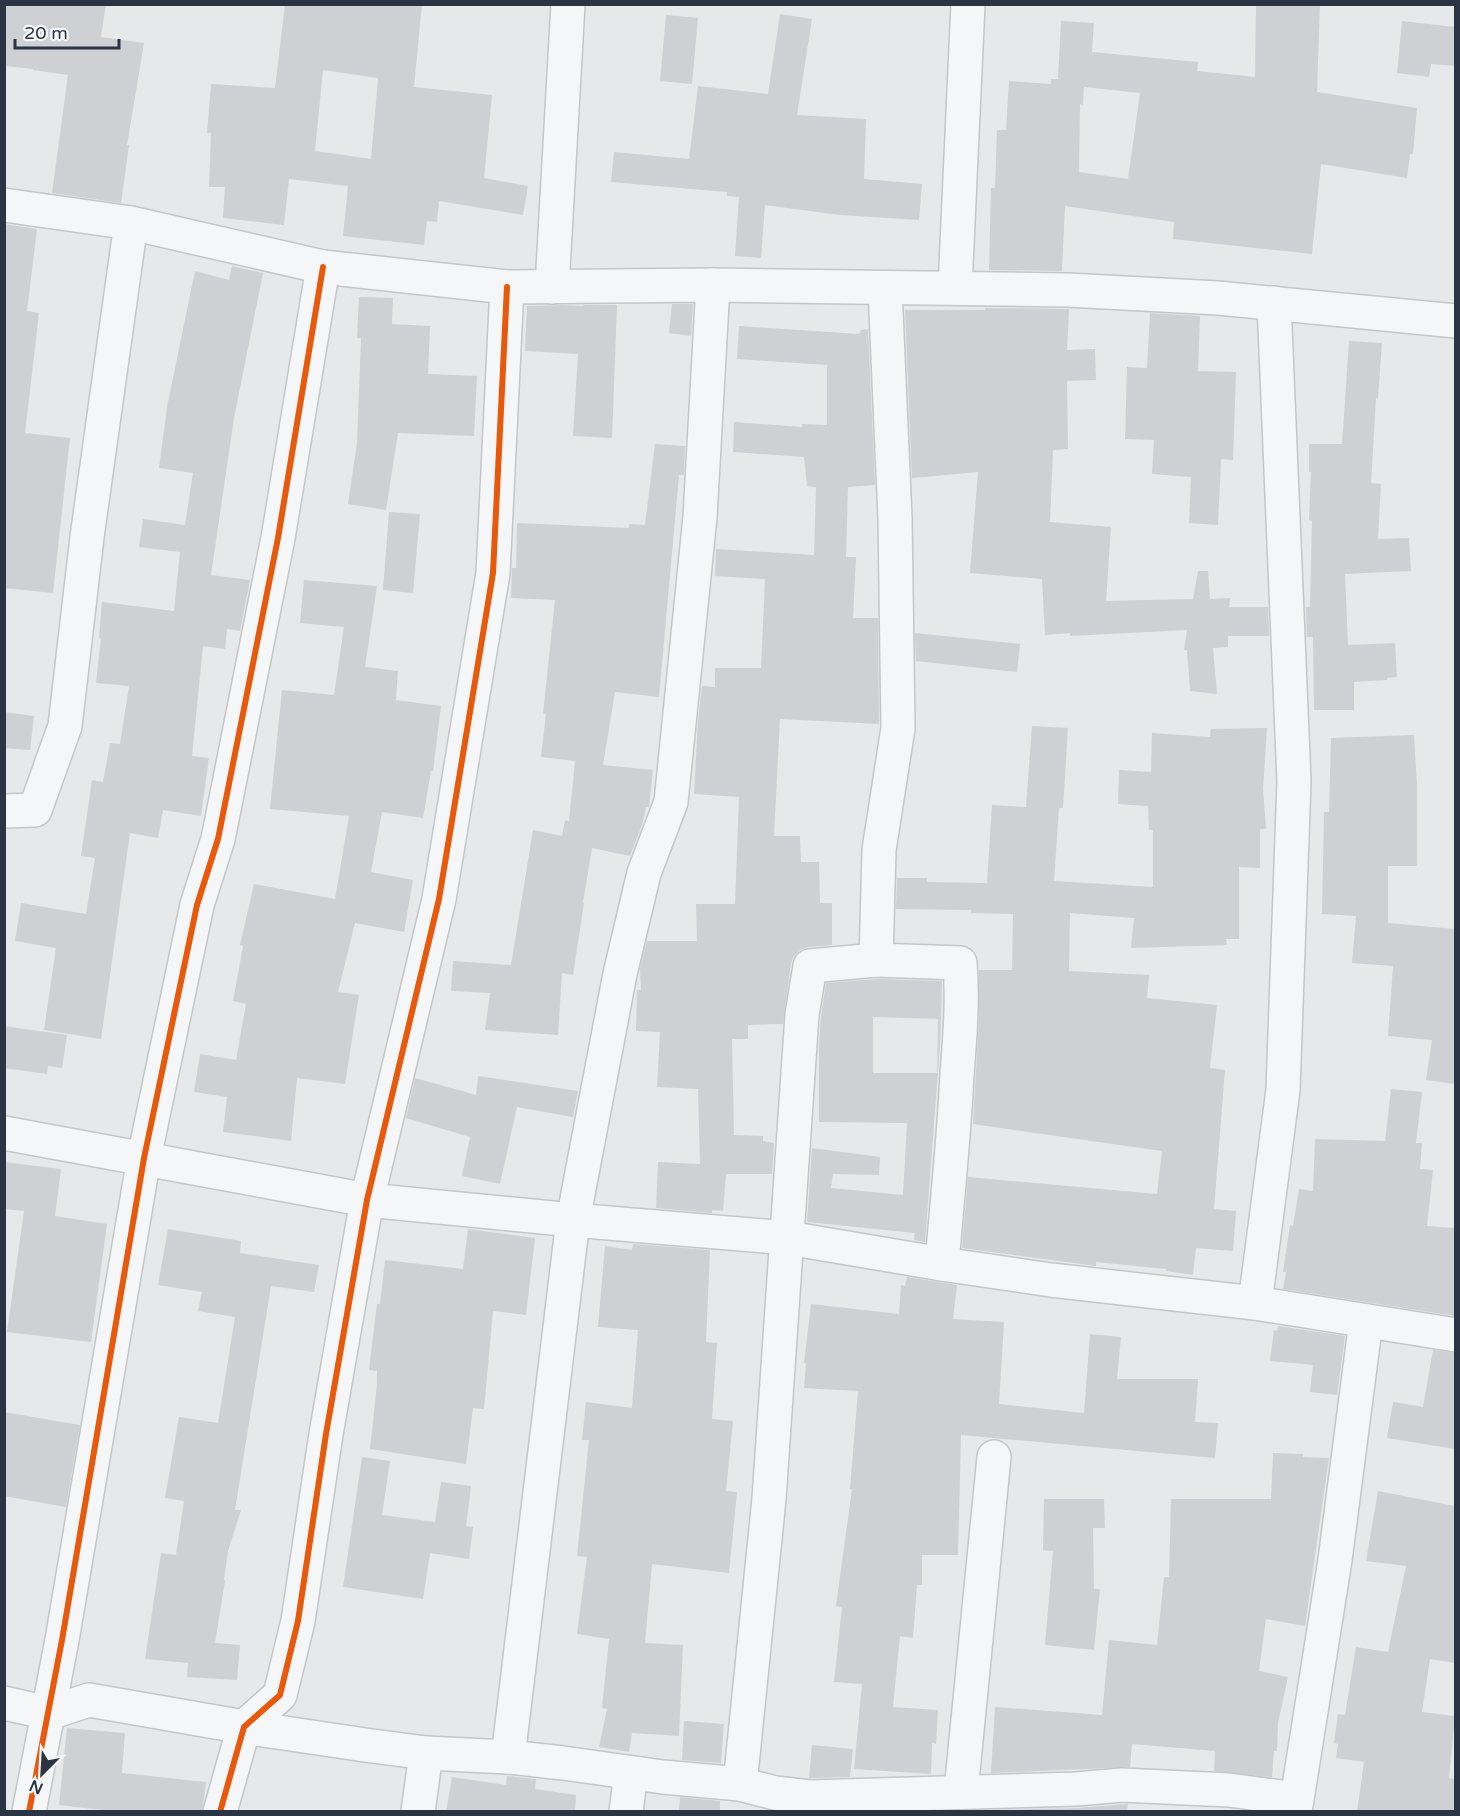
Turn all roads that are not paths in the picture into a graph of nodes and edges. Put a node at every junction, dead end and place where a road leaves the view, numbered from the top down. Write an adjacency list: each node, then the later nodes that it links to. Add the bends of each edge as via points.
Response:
1 (568, 4): 8 (street)
2 (968, 4): 10 (street)
3 (4, 205): 4 (street)
4 (131, 223): 5 (street); 13 (street, via 65,726 35,810)
5 (323, 267): 7 (street); 16 (street, via 278,538 218,839 198,904)
6 (713, 285): 8 (street); 9 (street); 18 (street, via 700,518 671,802 641,884)
7 (507, 287): 8 (street); 17 (street, via 493,573 439,899)
8 (552, 287)
9 (885, 288): 10 (street); 14 (street, via 895,518 898,728 879,850)
10 (955, 288): 11 (street, via 1068,290)
11 (1274, 303): 12 (street); 21 (street, via 1294,781 1283,1090)
12 (1455, 321)
13 (4, 811)
14 (876, 960): 19 (street, via 810,966 802,1015); 20 (street, via 960,963 960,1033)
15 (4, 1133): 16 (street)
16 (144, 1158): 17 (street); 26 (street)
17 (367, 1200): 18 (street); 27 (street, via 298,1621 280,1695)
18 (573, 1221): 19 (street); 29 (street)
19 (788, 1238): 20 (street); 31 (street, via 769,1499)
20 (942, 1264): 21 (street)
21 (1255, 1303): 22 (street)
22 (1366, 1321): 23 (street); 35 (street, via 1334,1571)
23 (1455, 1335)
24 (994, 1457): 32 (street)
25 (4, 1702): 26 (street)
26 (49, 1713): 27 (street, via 89,1700); 36 (street)
27 (244, 1727): 28 (street); 37 (street)
28 (426, 1753): 29 (street); 38 (street)
29 (508, 1757): 30 (street)
30 (631, 1773): 31 (street); 39 (street)
31 (740, 1784): 34 (street)
32 (961, 1791): 33 (street); 34 (street)
33 (1074, 1800): 35 (street, via 1122,1785 1217,1789)
34 (810, 1804)
35 (1295, 1805)
36 (29, 1812)
37 (220, 1812)
38 (418, 1812)
39 (626, 1812)

